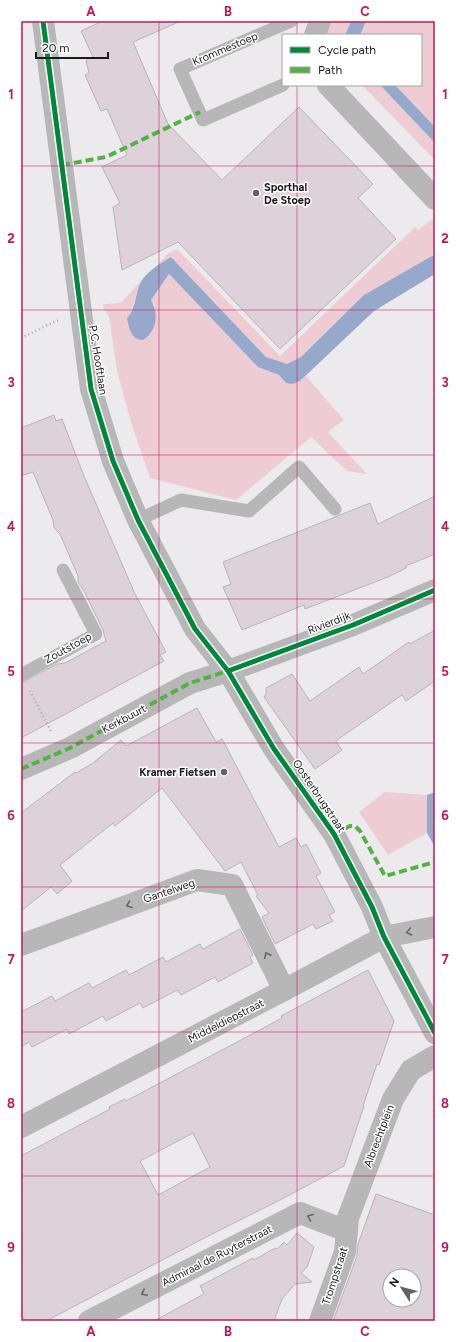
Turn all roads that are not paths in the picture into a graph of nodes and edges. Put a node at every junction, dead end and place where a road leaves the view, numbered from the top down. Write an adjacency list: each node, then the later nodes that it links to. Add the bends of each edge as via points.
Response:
1 (43, 21): 9 (street, P.C. Hooftlaan, via 91,389 113,461)
2 (291, 21): 5 (lane, Krommestoep, via 180,69 203,120)
3 (320, 21): 4 (street)
4 (315, 34)
5 (282, 85)
6 (329, 86): 7 (street)
7 (435, 199)
8 (335, 509): 9 (lane, via 299,467 249,511 181,500)
9 (138, 520): 12 (street, P.C. Hooftlaan, via 194,629)
10 (63, 570): 13 (lane, Zoutstoep, via 96,634)
11 (435, 590): 12 (street, Rivierdijk, via 353,625)
12 (228, 671): 14 (street, Kerkbuurt, via 190,683 62,751); 16 (street, Oosterbrugstraat, via 274,749 334,834)
13 (21, 675)
14 (21, 769)
15 (435, 926): 16 (street, Middeldiepstraat, one-way to 16)
16 (384, 937): 18 (street, Middeldiepstraat); 19 (street)
17 (21, 945): 18 (street, Gantelweg, one-way to 17, via 232,885 197,880)
18 (284, 990): 21 (street, Middeldiepstraat)
19 (435, 1033)
20 (435, 1056): 22 (street, Albrechtplein, via 411,1070 393,1099 348,1218)
21 (21, 1127)
22 (347, 1231): 23 (street, Admiraal de Ruyterstraat, one-way to 23, via 300,1213); 24 (street, Trompstraat, via 345,1252)
23 (89, 1321)
24 (320, 1321)

